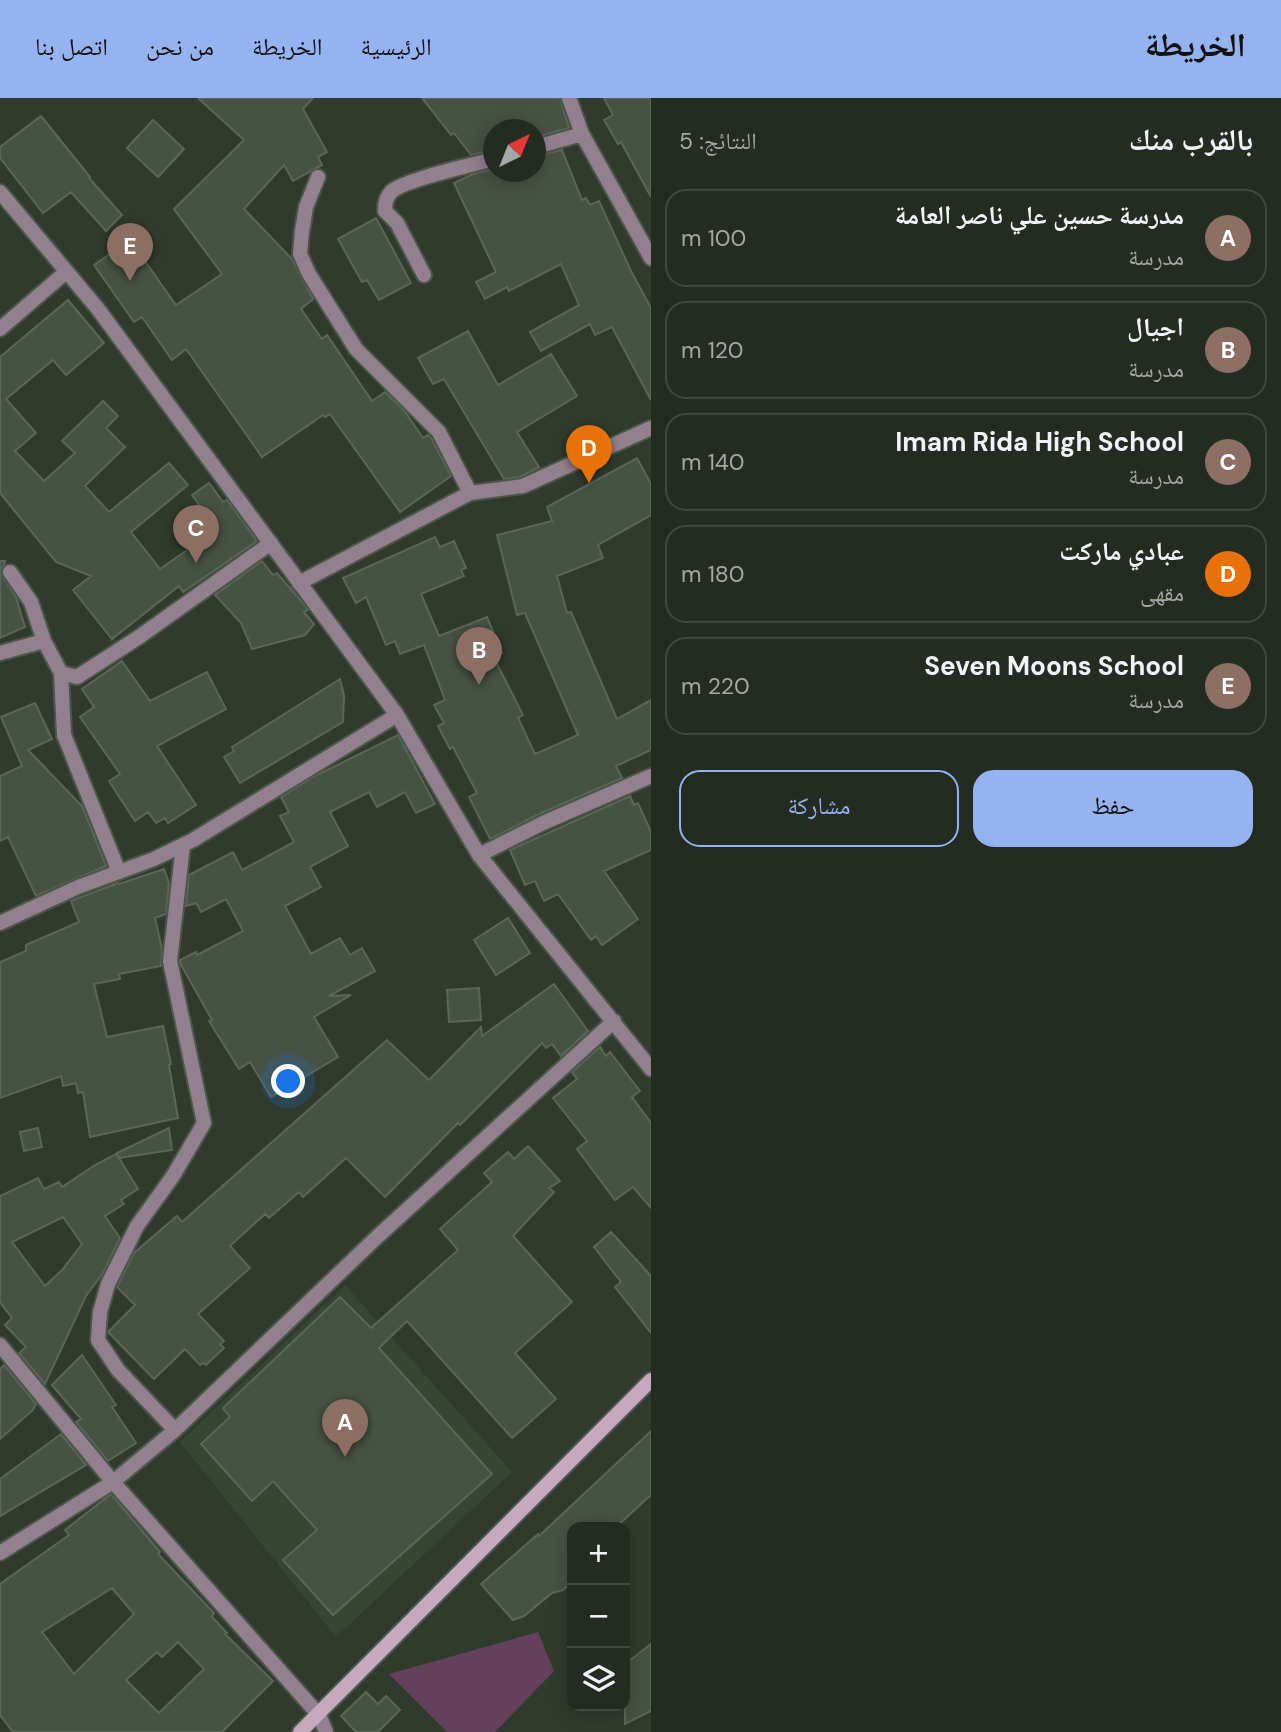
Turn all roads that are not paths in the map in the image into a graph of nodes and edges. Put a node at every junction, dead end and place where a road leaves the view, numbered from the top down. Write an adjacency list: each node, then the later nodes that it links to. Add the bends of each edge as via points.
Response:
1 (569, 98): 2 (street)
2 (582, 134): 3 (street); 7 (street)
3 (546, 144)
4 (483, 162): 9 (street, via 407,184 385,201 385,211 397,223)
5 (318, 177): 12 (street, via 306,207 300,254 309,274 356,349 439,432)
6 (0, 191): 8 (street)
7 (651, 258)
8 (66, 272): 10 (street); 13 (street)
9 (425, 275)
10 (0, 329)
11 (651, 428): 12 (street, via 523,486)
12 (470, 493): 15 (street)
13 (271, 543): 15 (street); 18 (street, via 77,677)
14 (10, 572): 16 (street, via 31,602)
15 (299, 583): 19 (street)
16 (44, 641): 17 (street); 18 (street)
17 (0, 653)
18 (61, 673): 23 (street, via 64,735)
19 (397, 715): 21 (street); 22 (street)
20 (651, 776): 22 (street)
21 (183, 845): 23 (street); 29 (street, via 170,961 204,1123 137,1226 108,1284 98,1340 118,1370)
22 (479, 855): 25 (street)
23 (119, 872): 24 (street)
24 (0, 923)
25 (614, 1020): 26 (street); 29 (street)
26 (651, 1069)
27 (0, 1345): 30 (street)
28 (651, 1380): 32 (street)
29 (175, 1430): 30 (street)
30 (113, 1482): 31 (street); 32 (street)
31 (0, 1553)
32 (319, 1715): 33 (street); 34 (street)
33 (300, 1732)
34 (327, 1732)

